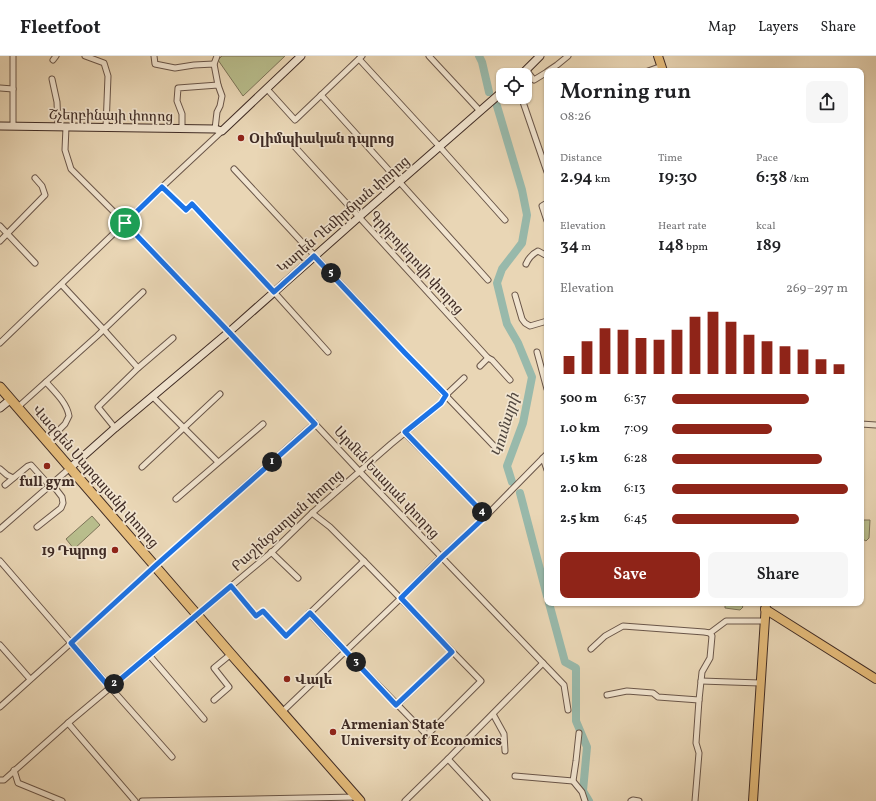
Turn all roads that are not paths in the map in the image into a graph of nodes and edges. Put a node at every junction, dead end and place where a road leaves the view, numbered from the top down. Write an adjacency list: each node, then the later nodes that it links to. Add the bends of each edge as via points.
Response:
1 (13, 56): 20 (street)
2 (86, 56): 29 (street, via 104,63 108,76)
3 (154, 56): 11 (street, via 155,64 175,68 194,64)
4 (217, 56): 11 (street)
5 (301, 56): 21 (street)
6 (429, 56): 25 (street)
7 (540, 56): 12 (street)
8 (568, 56): 13 (street)
9 (658, 56): 14 (main road)
10 (361, 58): 22 (street); 32 (street)
11 (214, 64): 18 (street)
12 (528, 68)
13 (552, 68)
14 (662, 68)
15 (544, 74): 17 (street)
16 (52, 79): 28 (street, Արմեն Եսայան փողոց)
17 (532, 79)
18 (218, 85): 30 (street, via 178,88 177,101 182,114); 31 (street, via 222,96 217,112)
19 (0, 88): 20 (street)
20 (13, 89): 26 (street)
21 (267, 89): 22 (street, via 295,120); 31 (street)
22 (321, 95): 37 (street)
23 (496, 97): 25 (street, Կարեն Դեմիրճյան փողոց)
24 (524, 104): 34 (street)
25 (480, 111): 32 (street, Կարեն Դեմիրճյան փողոց)
26 (13, 126): 27 (street, Շչերբինայի փողոց); 28 (street, Շչերբինայի փողոց)
27 (1, 127)
28 (62, 127): 29 (street, Շչերբինայի փողոց); 41 (street, Արմեն Եսայան փողոց, via 65,150 71,168)
29 (106, 127): 30 (street, Շչերբինայի փողոց)
30 (182, 129): 31 (street, Շչերբինայի փողոց)
31 (219, 130): 38 (street)
32 (439, 146): 37 (street, Կարեն Դեմիրճյան փողոց); 40 (street)
33 (295, 148): 39 (street, Գրիբոյեդովի փողոց)
34 (544, 163)
35 (234, 169): 46 (street)
36 (35, 178): 43 (street, via 45,195)
37 (399, 181): 39 (street, Կարեն Դեմիրճյան փողոց); 49 (street)
38 (162, 187): 41 (street); 52 (street, via 186,210 192,204)
39 (358, 217): 46 (street, Կարեն Դեմիրճյան փողոց); 61 (street, Գրիբոյեդովի փողոց)
40 (504, 220)
41 (125, 223): 50 (street); 56 (street, Արմեն Եսայան փողոց)
42 (0, 226): 43 (street)
43 (8, 234): 44 (street); 47 (street)
44 (0, 241)
45 (544, 254): 48 (street, via 538,251 533,253)
46 (314, 256): 52 (street, Կարեն Դեմիրճյան փողոց); 70 (street)
47 (35, 263)
48 (526, 264)
49 (488, 280)
50 (62, 285): 55 (street); 58 (street)
51 (143, 292): 55 (street)
52 (274, 292): 56 (street, Կարեն Դեմիրճյան փողոց); 59 (street)
53 (515, 295): 54 (street, via 525,323 530,326)
54 (544, 322)
55 (104, 330): 63 (street); 67 (street)
56 (229, 332): 71 (street, Կարեն Դեմիրճյան փողոց); 76 (street, Արմեն Եսայան փողոց)
57 (173, 338): 63 (street)
58 (0, 344)
59 (328, 352)
60 (536, 352): 65 (street)
61 (488, 358): 62 (street); 66 (street, Գրիբոյեդովի փողոց)
62 (480, 366)
63 (138, 368): 79 (street, via 98,407)
64 (464, 378): 70 (street, Բաշինջաղյան փողոց)
65 (544, 379)
66 (510, 380)
67 (46, 382): 73 (street); 82 (street, via 68,409 70,416)
68 (0, 387): 72 (highway, Վազգեն Սարգսյանի փողոց)
69 (220, 394): 80 (street)
70 (446, 395): 81 (street, Բաշինջաղյան փողոց, via 441,403); 83 (street)
71 (153, 397): 79 (street, Կարեն Դեմիրճյան փողոց); 80 (street)
72 (11, 399): 73 (highway, Վազգեն Սարգսյանի փողոց); 74 (street)
73 (18, 407): 82 (highway, Վազգեն Սարգսյանի փողոց)
74 (0, 408)
75 (263, 424): 85 (street)
76 (315, 424): 89 (street, Արմեն Եսայան փողոց); 102 (street)
77 (864, 424): 78 (street)
78 (876, 425)
79 (115, 428): 87 (street, Կարեն Դեմիրճյան փողոց)
80 (184, 428): 85 (street); 86 (street)
81 (405, 432): 89 (street, Բաշինջաղյան փողոց); 95 (street)
82 (48, 441): 87 (highway, Վազգեն Սարգսյանի փողոց)
83 (495, 446)
84 (544, 457): 95 (street)
85 (218, 462): 93 (street)
86 (142, 467)
87 (70, 468): 91 (street, Կարեն Դեմիրճյան փողոց); 102 (highway, Վազգեն Սարգսյանի փողոց)
88 (0, 469): 90 (street)
89 (360, 472): 94 (street, Բաշինջաղյան փողոց); 99 (street, Արմեն Եսայան փողոց)
90 (13, 478): 91 (street, via 31,465); 92 (street)
91 (51, 485): 96 (street, via 62,497 63,503 61,508); 97 (street, Կարեն Դեմիրճյան փողոց)
92 (4, 486)
93 (176, 499)
94 (312, 513): 98 (street, Բաշինջաղյան փողոց); 101 (street)
95 (486, 516): 99 (street)
96 (37, 527)
97 (0, 529)
98 (271, 552): 103 (street); 104 (street, Բաշինջաղյան փողոց)
99 (442, 557): 105 (street); 118 (street, Արմեն Եսայան փողոց)
100 (0, 561): 111 (street)
101 (364, 561): 105 (street); 107 (street)
102 (155, 566): 108 (highway, Վազգեն Սարգսյանի փողոց); 111 (street)
103 (298, 578)
104 (231, 586): 107 (street, via 256,616 263,611 286,636); 108 (street, Բաշինջաղյան փողոց)
105 (401, 598): 114 (street); 115 (street)
106 (765, 606): 109 (main road); 119 (main road)
107 (310, 613): 114 (street)
108 (197, 614): 116 (highway, Վազգեն Սարգսյանի փողոց); 117 (street, Բաշինջաղյան փողոց)
109 (764, 621): 110 (street, via 726,620); 122 (main road)
110 (710, 634): 113 (street, via 623,626 604,636); 121 (street, via 710,658 702,672)
111 (71, 643): 120 (street); 123 (street)
112 (0, 645): 120 (street)
113 (591, 649)
114 (344, 651): 127 (street); 130 (street)
115 (452, 652): 127 (street); 127 (street, via 481,681 426,735)
116 (231, 654): 125 (street, via 214,668 229,687); 130 (highway, Վազգեն Սարգսյանի փողոց)
117 (148, 655): 123 (street, Բաշինջաղյան փողոց); 132 (street)
118 (543, 663): 129 (street, Արմեն Եսայան փողոց, via 564,685); 131 (street)
119 (876, 678)
120 (30, 679): 128 (street)
121 (701, 681): 122 (street); 126 (street)
122 (760, 683): 152 (main road)
123 (110, 688): 133 (street, Բաշինջաղյան փողոց); 136 (street)
124 (607, 695): 126 (street, via 627,691 653,693 658,697)
125 (214, 700)
126 (699, 700): 151 (street)
127 (396, 705)
128 (0, 707)
129 (568, 710)
130 (282, 712): 142 (highway, Վազգեն Սարգսյանի փողոց)
131 (493, 714): 135 (street, via 504,734); 137 (street)
132 (204, 719)
133 (68, 723): 138 (street, Բաշինջաղյան փողոց); 144 (street)
134 (579, 733): 141 (street)
135 (505, 751)
136 (172, 757)
137 (448, 759): 146 (street); 147 (street)
138 (14, 770): 140 (street, Բաշինջաղյան փողոց, via 4,780); 143 (street, via 18,783)
139 (514, 776): 141 (street)
140 (0, 780)
141 (572, 780): 148 (street, via 582,792)
142 (358, 799): 145 (street)
143 (62, 801)
144 (135, 801)
145 (144, 801)
146 (405, 801)
147 (487, 801)
148 (585, 801)
149 (631, 801): 150 (street)
150 (639, 801)
151 (696, 801)
152 (753, 801)

